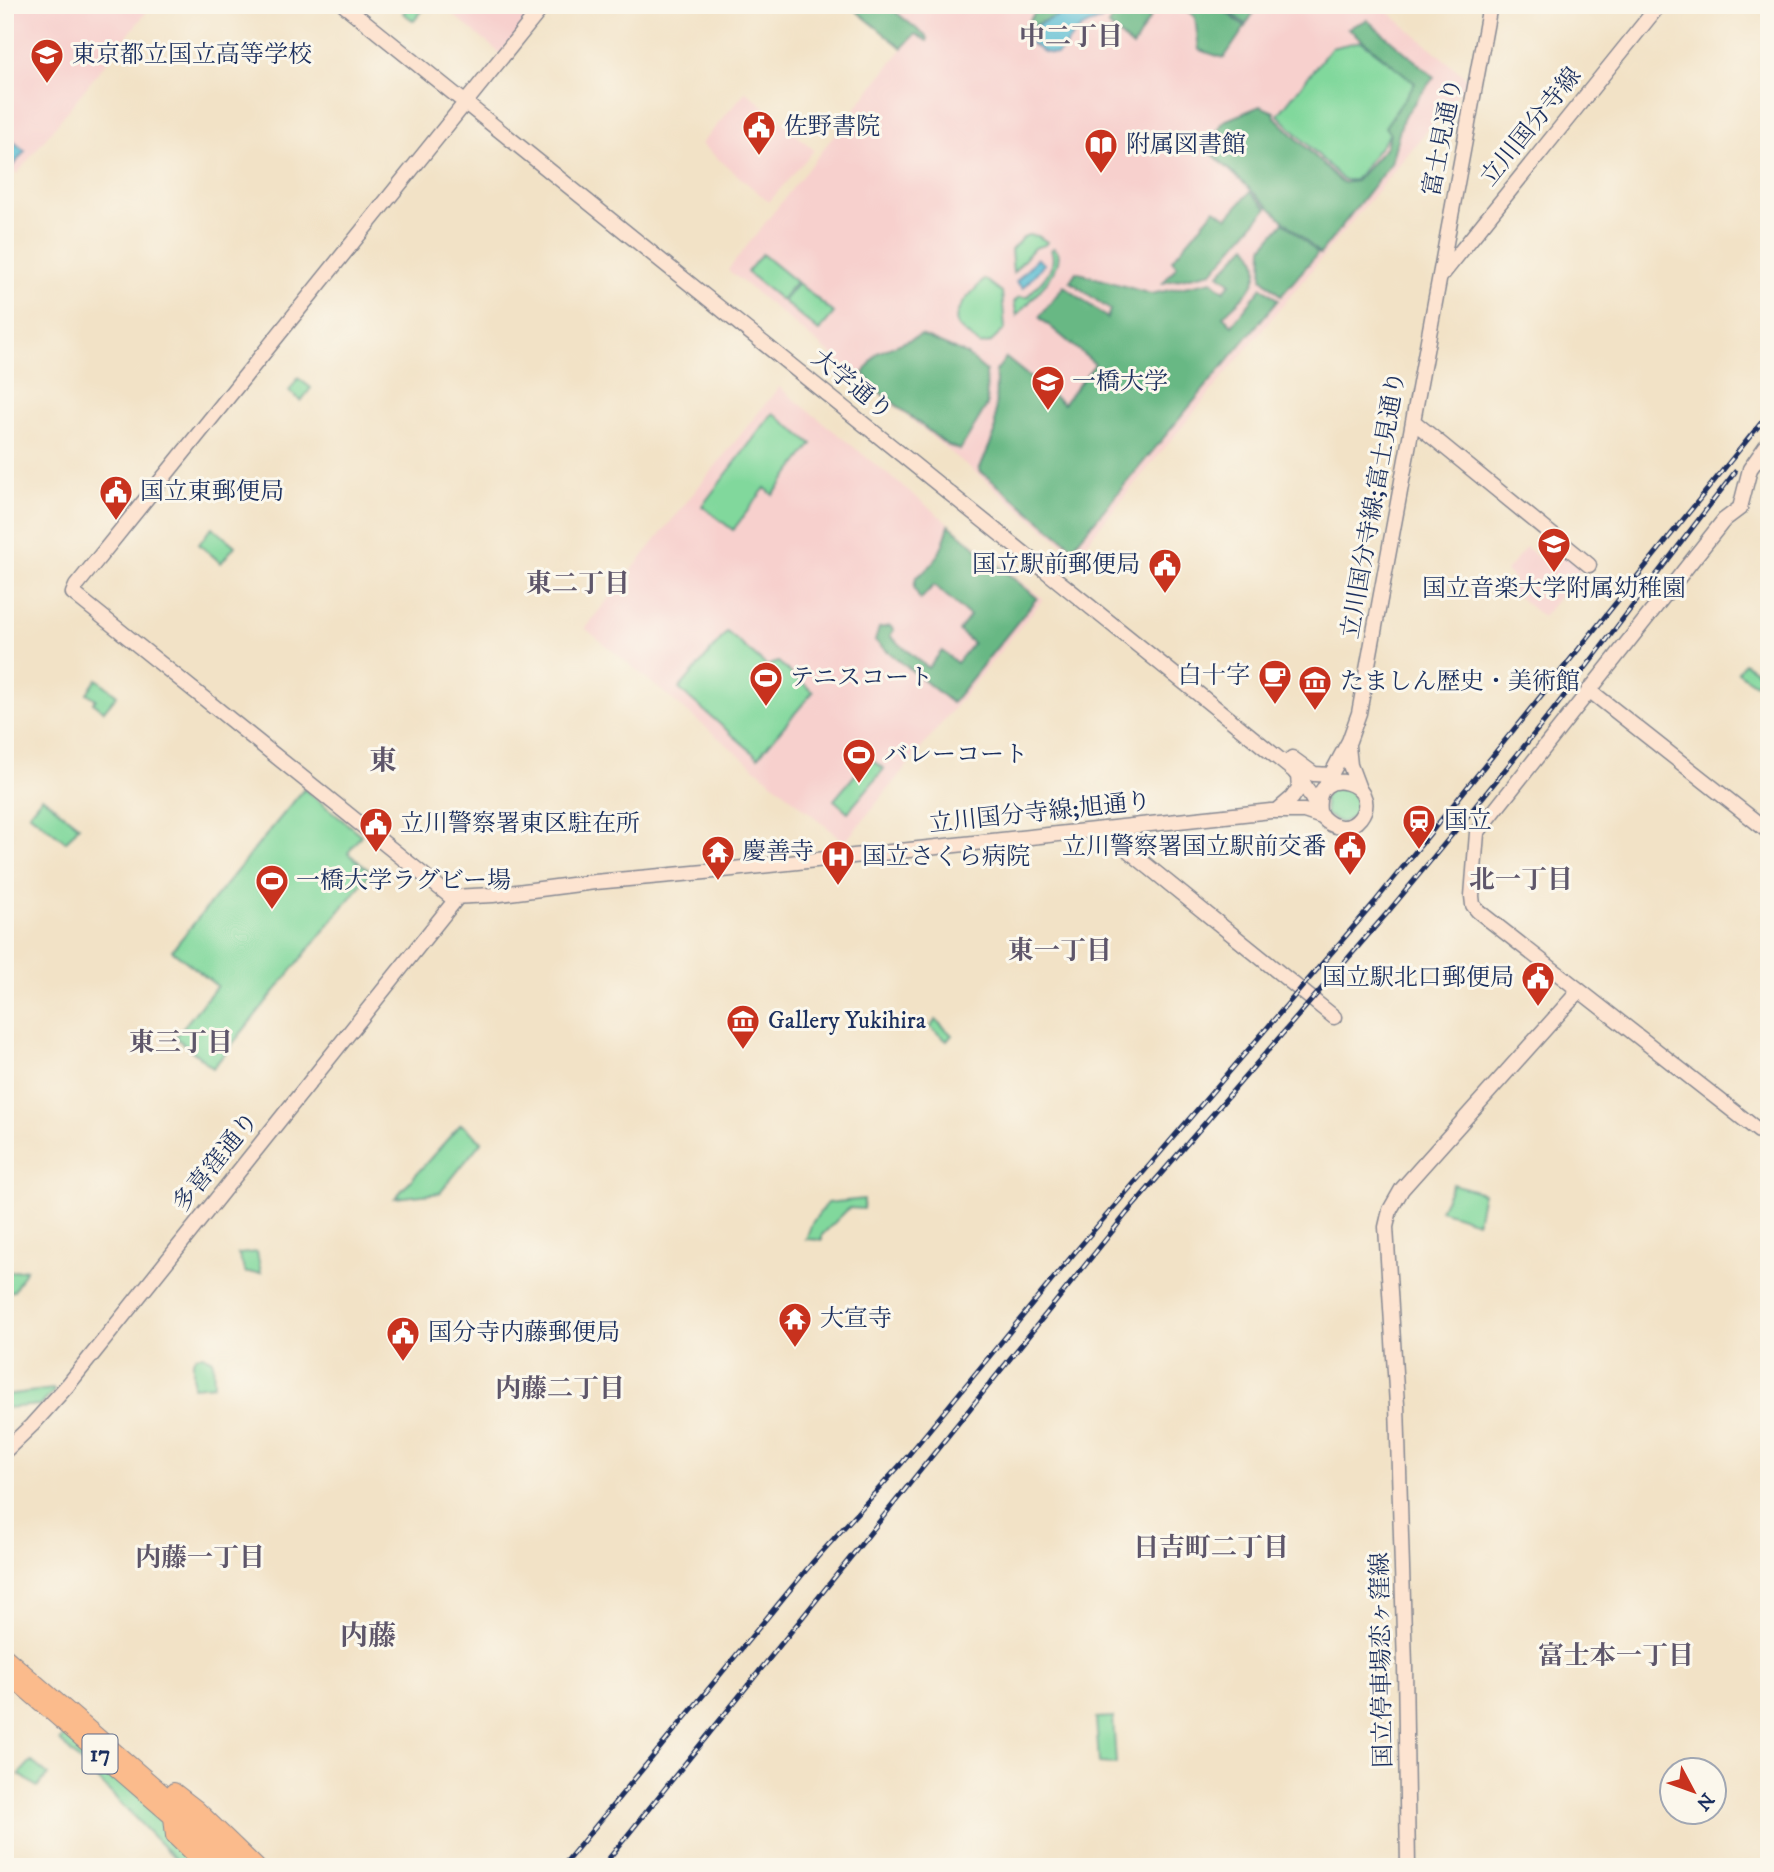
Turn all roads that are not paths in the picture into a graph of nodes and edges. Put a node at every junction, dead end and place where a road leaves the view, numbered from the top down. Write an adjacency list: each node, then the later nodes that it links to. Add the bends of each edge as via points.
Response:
1 (344, 5): 6 (main road, 大学通り)
2 (359, 5): 6 (main road, 大学通り)
3 (544, 5): 6 (main road)
4 (1490, 5): 7 (main road, 富士見通り)
5 (1658, 5): 7 (main road, 立川国分寺線)
6 (468, 99): 13 (main road, 大学通り); 22 (main road, via 73,593)
7 (1440, 277): 8 (main road, 立川国分寺線;富士見通り)
8 (1413, 421): 10 (main road); 12 (main road, 立川国分寺線;富士見通り, via 1359,713)
9 (1769, 442): 11 (main road, via 1750,468 1740,509 1724,520)
10 (1589, 565)
11 (1589, 690): 21 (main road); 23 (main road, via 1477,833 1472,896 1475,908)
12 (1349, 741): 13 (main road, via 1334,760); 14 (main road); 15 (main road)
13 (1300, 770): 15 (main road, 大学通り); 17 (main road, 大学通り); 18 (main road, via 1299,788)
14 (1352, 774): 15 (main road); 16 (main road)
15 (1331, 775): 17 (main road)
16 (1359, 789): 17 (main road, via 1342,781); 19 (main road, via 1364,805 1354,824 1340,828)
17 (1315, 790): 18 (main road); 19 (main road, 大学通り)
18 (1278, 810): 19 (main road, 立川国分寺線;旭通り); 20 (main road, 立川国分寺線;旭通り)
19 (1320, 814)
20 (1126, 827): 22 (main road, 立川国分寺線;旭通り); 24 (main road, via 1129,851)
21 (1769, 832)
22 (457, 898): 26 (main road, 多喜窪通り, via 68,1385)
23 (1579, 991): 25 (main road, via 1759,1131); 36 (main road, 国立停車場恋ヶ窪線, via 1402,1189 1387,1217 1405,1654)
24 (1334, 1017)
25 (1769, 1133)
26 (5, 1451)
27 (5, 1656): 29 (main road, 17)
28 (5, 1672): 30 (main road, 17)
29 (130, 1764): 31 (main road, 17); 35 (main road, 17, via 196,1808)
30 (172, 1817): 31 (main road, 17); 32 (main road, 17, via 174,1836)
31 (198, 1834): 33 (main road, 17); 34 (main road, 17)
32 (206, 1867)
33 (224, 1867)
34 (241, 1867)
35 (257, 1867)
36 (1408, 1867)

